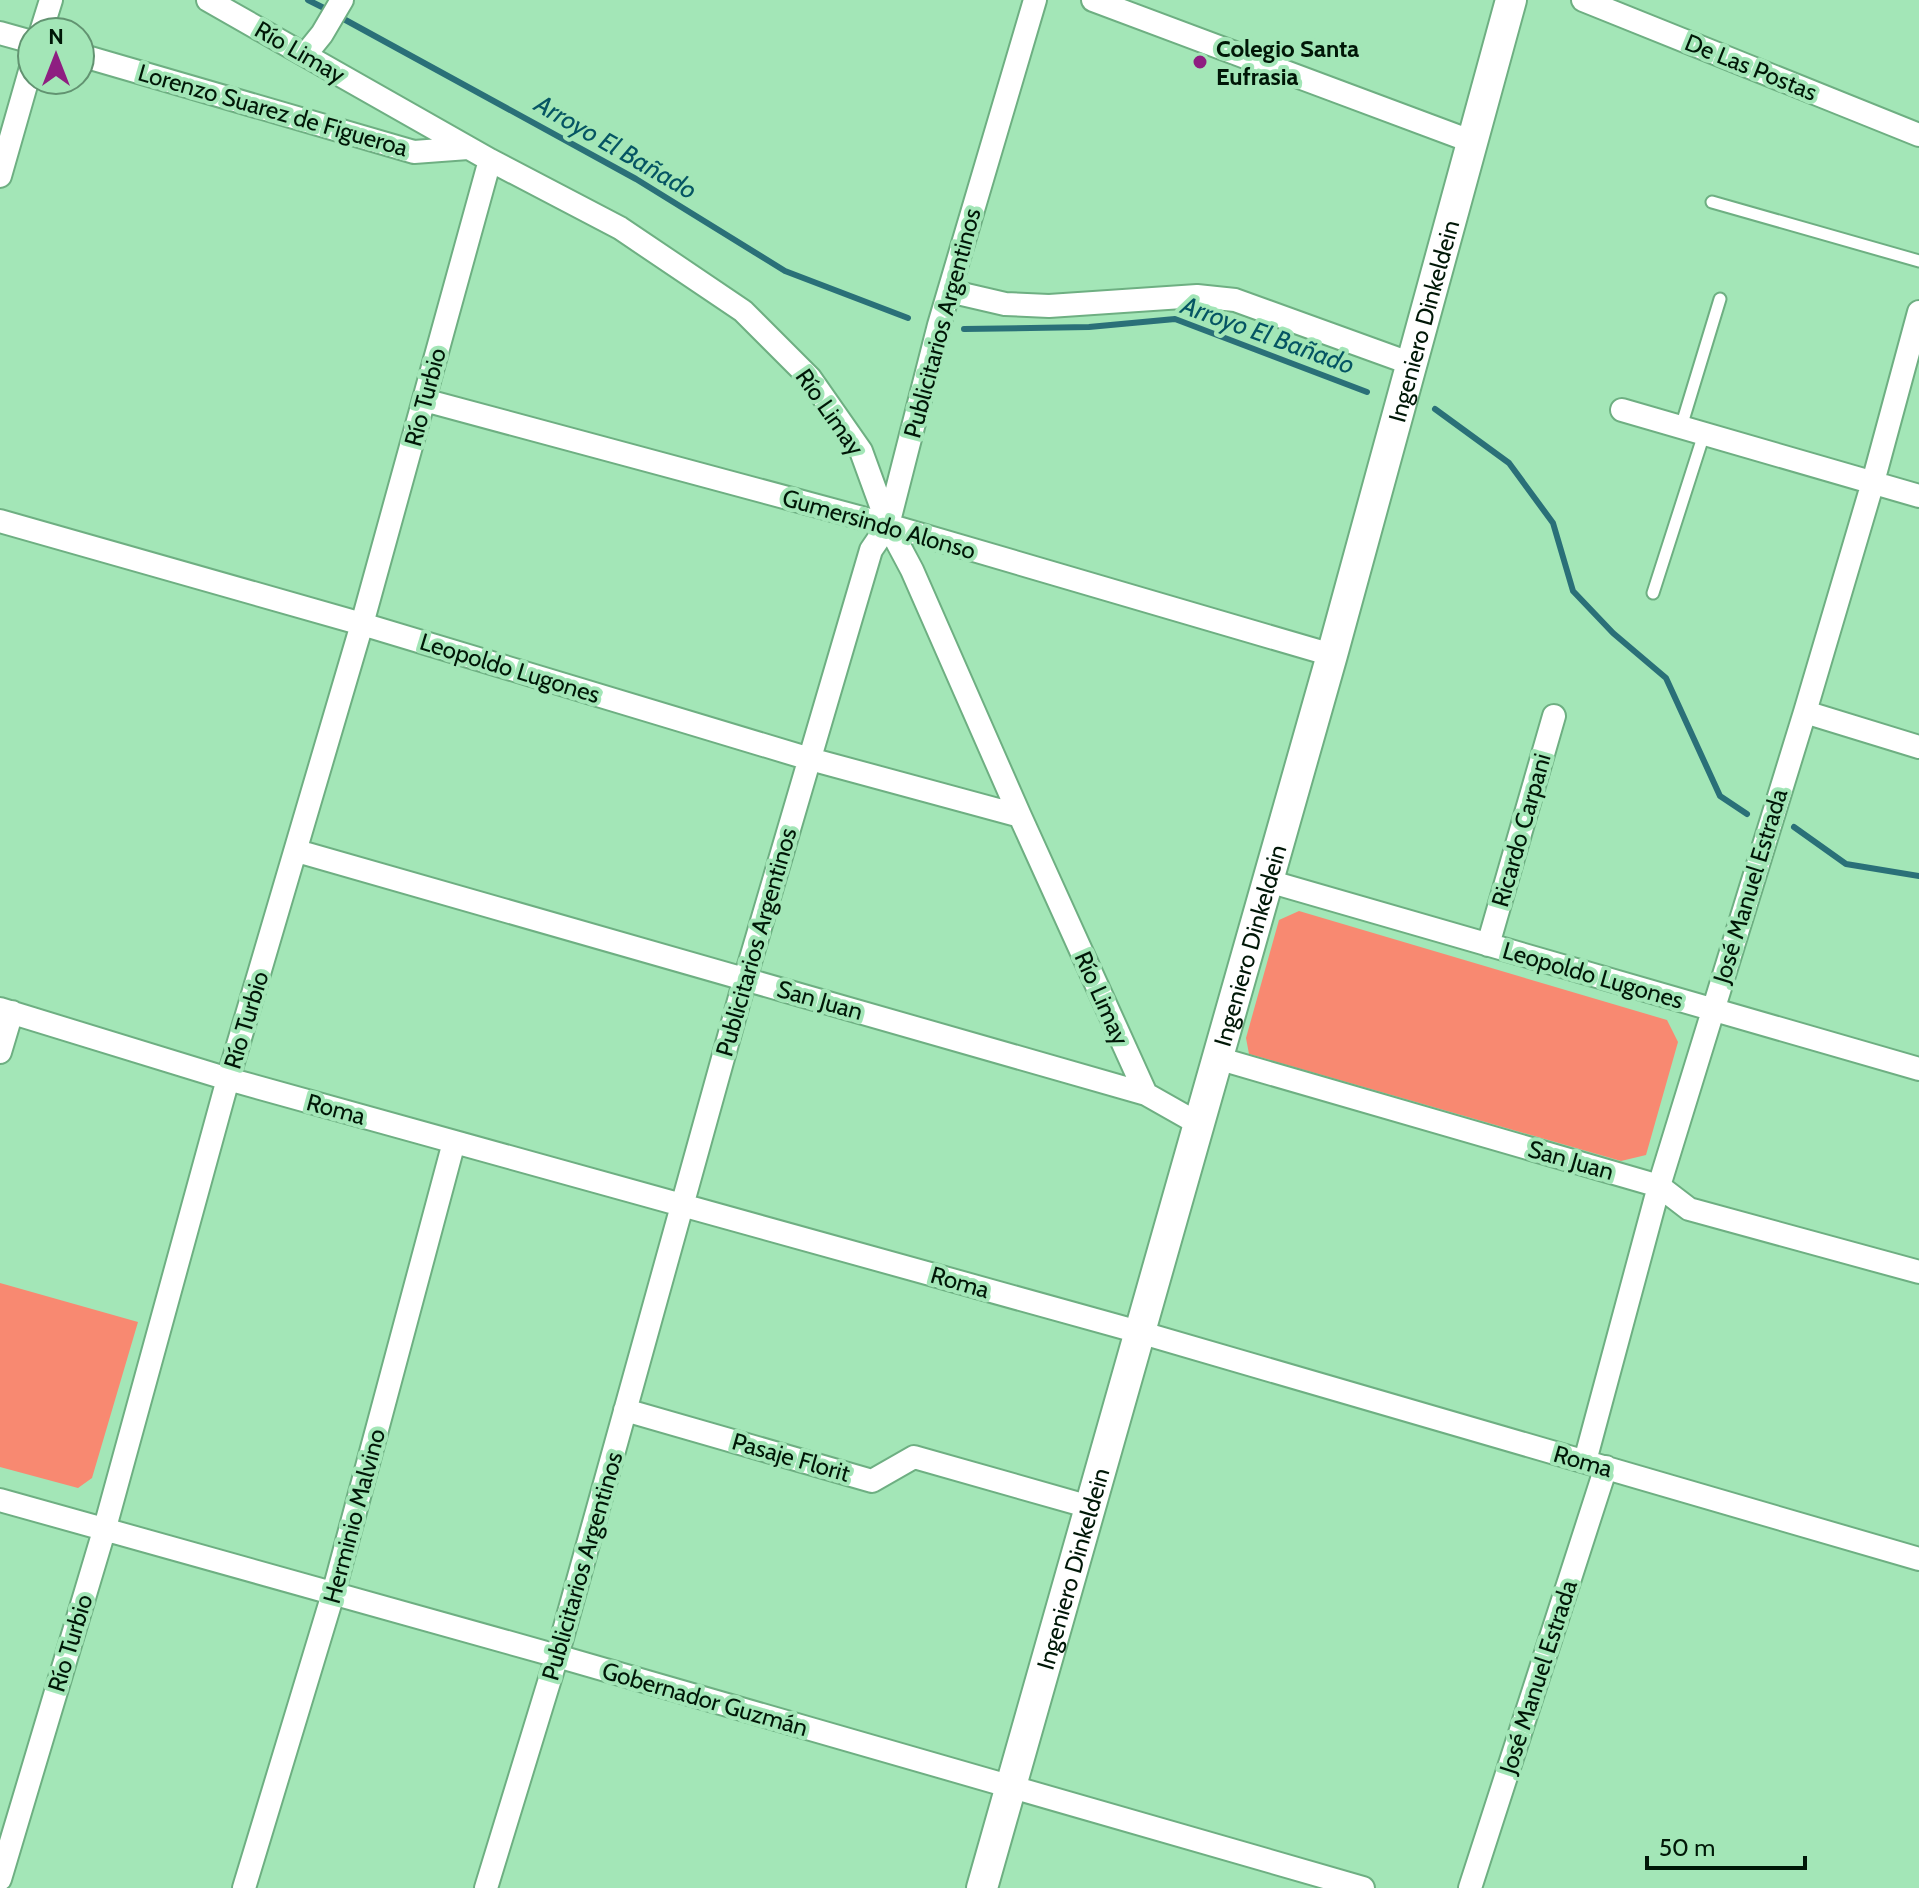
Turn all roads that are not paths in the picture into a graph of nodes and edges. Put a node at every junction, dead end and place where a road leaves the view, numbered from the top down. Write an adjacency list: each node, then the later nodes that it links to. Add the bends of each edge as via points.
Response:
1 (208, 0): 7 (street, Río Limay)
2 (342, 0): 7 (street)
3 (1035, 0): 17 (street, Publicitarios Argentinos)
4 (1093, 0): 11 (street)
5 (1511, 0): 11 (main road, Ingeniero Dinkeldein)
6 (1583, 0): 10 (street, De Las Postas)
7 (305, 55): 12 (street, Río Limay)
8 (96, 60): 12 (street, Lorenzo Suarez de Figueroa, via 414,152)
9 (23, 96): 14 (street)
10 (1919, 135)
11 (1473, 142): 20 (main road, Ingeniero Dinkeldein)
12 (468, 148): 13 (street, Río Limay)
13 (490, 160): 21 (street, Río Turbio); 28 (street, Río Limay, via 620,228 743,311 810,378 861,451)
14 (0, 176)
15 (1712, 202): 16 (lane)
16 (1919, 261)
17 (949, 291): 20 (street, via 1005,304 1049,306 1197,296 1235,300); 28 (street, Publicitarios Argentinos)
18 (1720, 299): 23 (lane)
19 (1919, 312): 25 (street, José Manuel Estrada)
20 (1412, 364): 31 (main road, Ingeniero Dinkeldein)
21 (424, 400): 28 (street, Gumersindo Alonso); 30 (street, Río Turbio)
22 (1622, 410): 23 (street)
23 (1681, 427): 24 (street)
24 (1704, 434): 25 (street); 29 (lane)
25 (1873, 482): 26 (street); 32 (street, José Manuel Estrada)
26 (1919, 496)
27 (0, 521): 30 (street, Leopoldo Lugones)
28 (888, 525): 31 (street, Gumersindo Alonso); 35 (street, Publicitarios Argentinos, via 871,550); 36 (street, Río Limay)
29 (1653, 593)
30 (362, 624): 35 (street, Leopoldo Lugones); 37 (street, Río Turbio)
31 (1332, 655): 38 (main road, Ingeniero Dinkeldein)
32 (1805, 712): 34 (street); 41 (street, José Manuel Estrada)
33 (1554, 716): 39 (street, Ricardo Carpani)
34 (1919, 747)
35 (810, 759): 36 (street, Leopoldo Lugones); 40 (street, Publicitarios Argentinos)
36 (1020, 816): 47 (street, Río Limay)
37 (297, 851): 40 (street, San Juan); 46 (street, Río Turbio)
38 (1268, 881): 39 (street, Leopoldo Lugones); 44 (main road, Ingeniero Dinkeldein)
39 (1488, 945): 41 (street, Leopoldo Lugones)
40 (745, 979): 47 (street, San Juan); 51 (street, Publicitarios Argentinos)
41 (1712, 1009): 45 (street, Leopoldo Lugones); 50 (street, José Manuel Estrada)
42 (6, 1010): 43 (street); 46 (street, Roma)
43 (0, 1052)
44 (1217, 1058): 48 (main road, Ingeniero Dinkeldein); 50 (street, San Juan)
45 (1919, 1069)
46 (228, 1079): 49 (street, Roma); 58 (street, Río Turbio)
47 (1146, 1094): 48 (street, San Juan)
48 (1199, 1124): 53 (main road, Ingeniero Dinkeldein)
49 (454, 1142): 51 (street, Roma); 60 (street, Herminio Malvino)
50 (1659, 1186): 52 (street, San Juan, via 1689,1209); 55 (street, José Manuel Estrada)
51 (682, 1204): 53 (street, Roma); 54 (street, Publicitarios Argentinos)
52 (1919, 1272)
53 (1139, 1332): 55 (street, Roma); 57 (main road, Ingeniero Dinkeldein)
54 (625, 1410): 57 (street, Pasaje Florit, via 872,1481 914,1457); 61 (street, Publicitarios Argentinos)
55 (1595, 1464): 59 (street, Roma); 68 (street, José Manuel Estrada)
56 (0, 1500): 58 (street, Gobernador Guzmán)
57 (1090, 1507): 62 (main road, Ingeniero Dinkeldein)
58 (104, 1531): 60 (street, Gobernador Guzmán); 63 (street, Río Turbio)
59 (1919, 1559)
60 (333, 1594): 61 (street, Gobernador Guzmán); 64 (street, Herminio Malvino)
61 (557, 1656): 62 (street, Gobernador Guzmán); 65 (street, Publicitarios Argentinos)
62 (1012, 1788): 66 (main road, Ingeniero Dinkeldein); 67 (street, Gobernador Guzmán)
63 (0, 1879)
64 (244, 1888)
65 (486, 1888)
66 (982, 1888)
67 (1363, 1888)
68 (1470, 1888)

